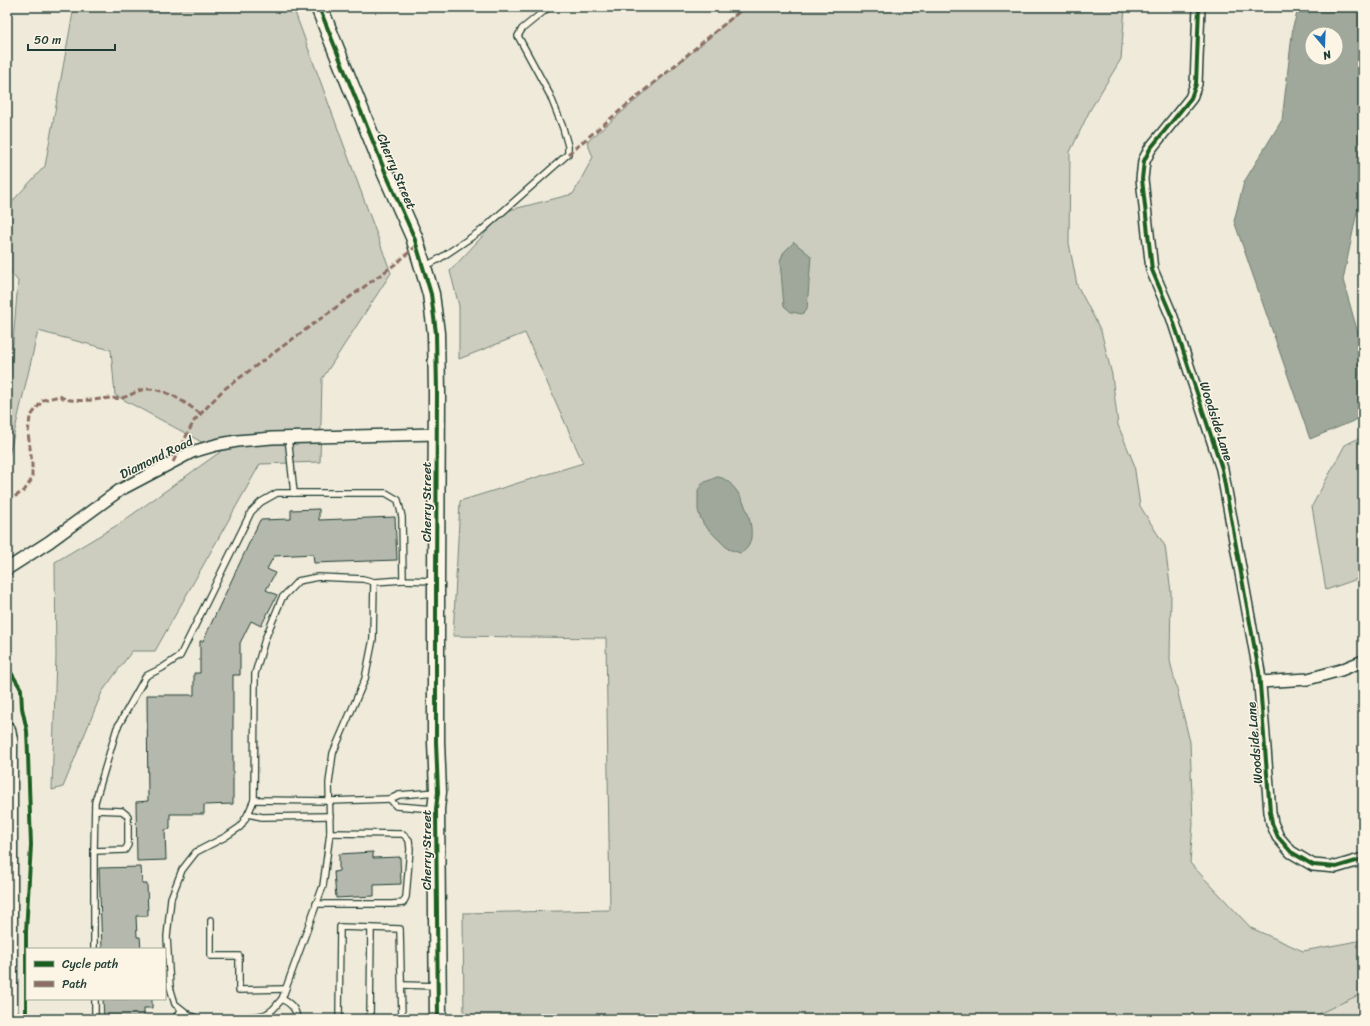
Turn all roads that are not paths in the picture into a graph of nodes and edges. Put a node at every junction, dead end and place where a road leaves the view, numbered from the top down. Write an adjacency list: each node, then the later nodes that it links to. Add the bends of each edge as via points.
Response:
1 (320, 7): 4 (street, Cherry Street)
2 (549, 7): 4 (lane, via 522,29 518,36 550,95 563,128 568,154 482,230)
3 (1199, 7): 13 (street, Woodside Lane, via 1196,84 1191,98 1147,155 1142,179 1152,270 1172,317 1222,469)
4 (424, 267): 5 (street, Cherry Street, via 431,294 436,333)
5 (436, 434): 6 (street, Diamond Road); 10 (street, Cherry Street)
6 (288, 437): 7 (lane); 8 (street, Diamond Road, via 237,441 192,452 120,490)
7 (294, 493): 9 (lane, via 386,493 398,500 402,517); 21 (lane, via 277,493 261,502 251,512 180,656 146,676 117,728 95,802)
8 (7, 569)
9 (402, 580): 10 (lane); 11 (lane)
10 (436, 581): 16 (street, Cherry Street)
11 (374, 582): 18 (lane, via 363,579 318,577 298,581 282,598 265,639 255,674); 19 (lane, via 373,639 365,679 333,753 329,783)
12 (1363, 661): 13 (street, via 1308,679)
13 (1260, 682): 26 (street, Woodside Lane, via 1270,812 1278,837 1291,852 1313,865 1336,866)
14 (7, 730): 15 (street, via 10,740)
15 (8, 750): 29 (street)
16 (438, 792): 17 (lane, via 399,795); 20 (street, Cherry Street)
17 (390, 799): 19 (lane); 20 (lane, via 396,806)
18 (254, 800): 19 (lane); 22 (lane)
19 (330, 801): 23 (lane)
20 (436, 809): 34 (street, Cherry Street)
21 (95, 810): 25 (lane); 25 (lane, via 122,811 128,816 128,844 125,850)
22 (248, 814): 23 (lane, via 262,817); 38 (lane, via 240,827 196,852 182,870 171,898 167,936 170,987 175,1004)
23 (330, 816): 24 (lane)
24 (330, 833): 27 (lane, via 323,886); 27 (lane, via 403,834 409,840 410,849 406,897 403,903 392,904)
25 (94, 851): 31 (lane)
26 (1363, 859)
27 (316, 904): 35 (lane)
28 (211, 920): 35 (lane, via 211,956 239,956 239,990)
29 (8, 928): 32 (street)
30 (371, 928): 33 (lane, via 400,929); 47 (lane, via 340,927); 48 (lane)
31 (94, 948)
32 (8, 962): 41 (street)
33 (402, 986): 34 (lane); 49 (lane)
34 (437, 986): 50 (street, Cherry Street)
35 (285, 989): 36 (lane)
36 (282, 999): 40 (lane, via 270,1012); 46 (lane, via 296,1010)
37 (95, 1000): 42 (lane)
38 (182, 1010): 39 (lane); 43 (lane)
39 (189, 1017): 44 (lane)
40 (245, 1018): 45 (lane)
41 (9, 1019)
42 (95, 1019)
43 (174, 1019)
44 (198, 1019)
45 (228, 1019)
46 (297, 1019)
47 (339, 1019)
48 (370, 1019)
49 (402, 1019)
50 (438, 1019)

